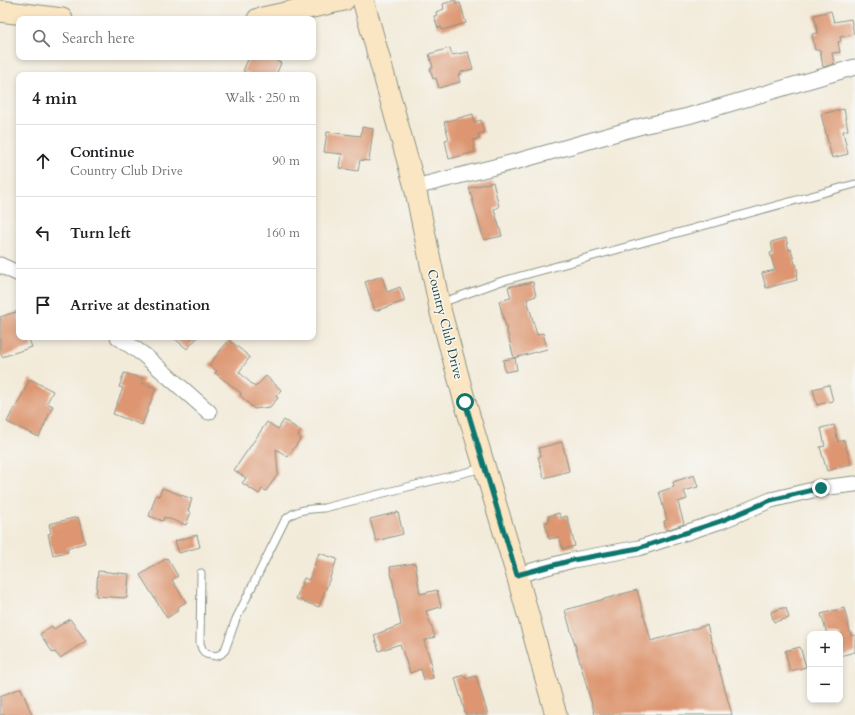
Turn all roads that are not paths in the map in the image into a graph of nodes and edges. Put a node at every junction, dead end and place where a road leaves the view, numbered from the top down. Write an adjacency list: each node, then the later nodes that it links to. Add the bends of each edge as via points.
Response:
1 (344, 0): 3 (street)
2 (363, 0): 9 (street, Country Club Drive)
3 (319, 3): 6 (street)
4 (0, 11): 5 (street)
5 (39, 16)
6 (269, 16)
7 (855, 67): 9 (street, via 688,116)
8 (855, 184): 12 (lane, via 499,282)
9 (415, 187): 12 (street, Country Club Drive)
10 (0, 265): 11 (street)
11 (16, 273)
12 (439, 303): 15 (street, Country Club Drive)
13 (122, 340): 14 (street, via 144,355)
14 (209, 412)
15 (485, 468): 17 (lane, via 324,508 300,511 288,517 236,619 225,650 216,656 206,654 200,643); 18 (street, Country Club Drive)
16 (855, 484): 18 (street, via 821,488 771,500 721,521 639,548 573,560)
17 (201, 573)
18 (517, 575): 19 (street, Country Club Drive)
19 (556, 715)

